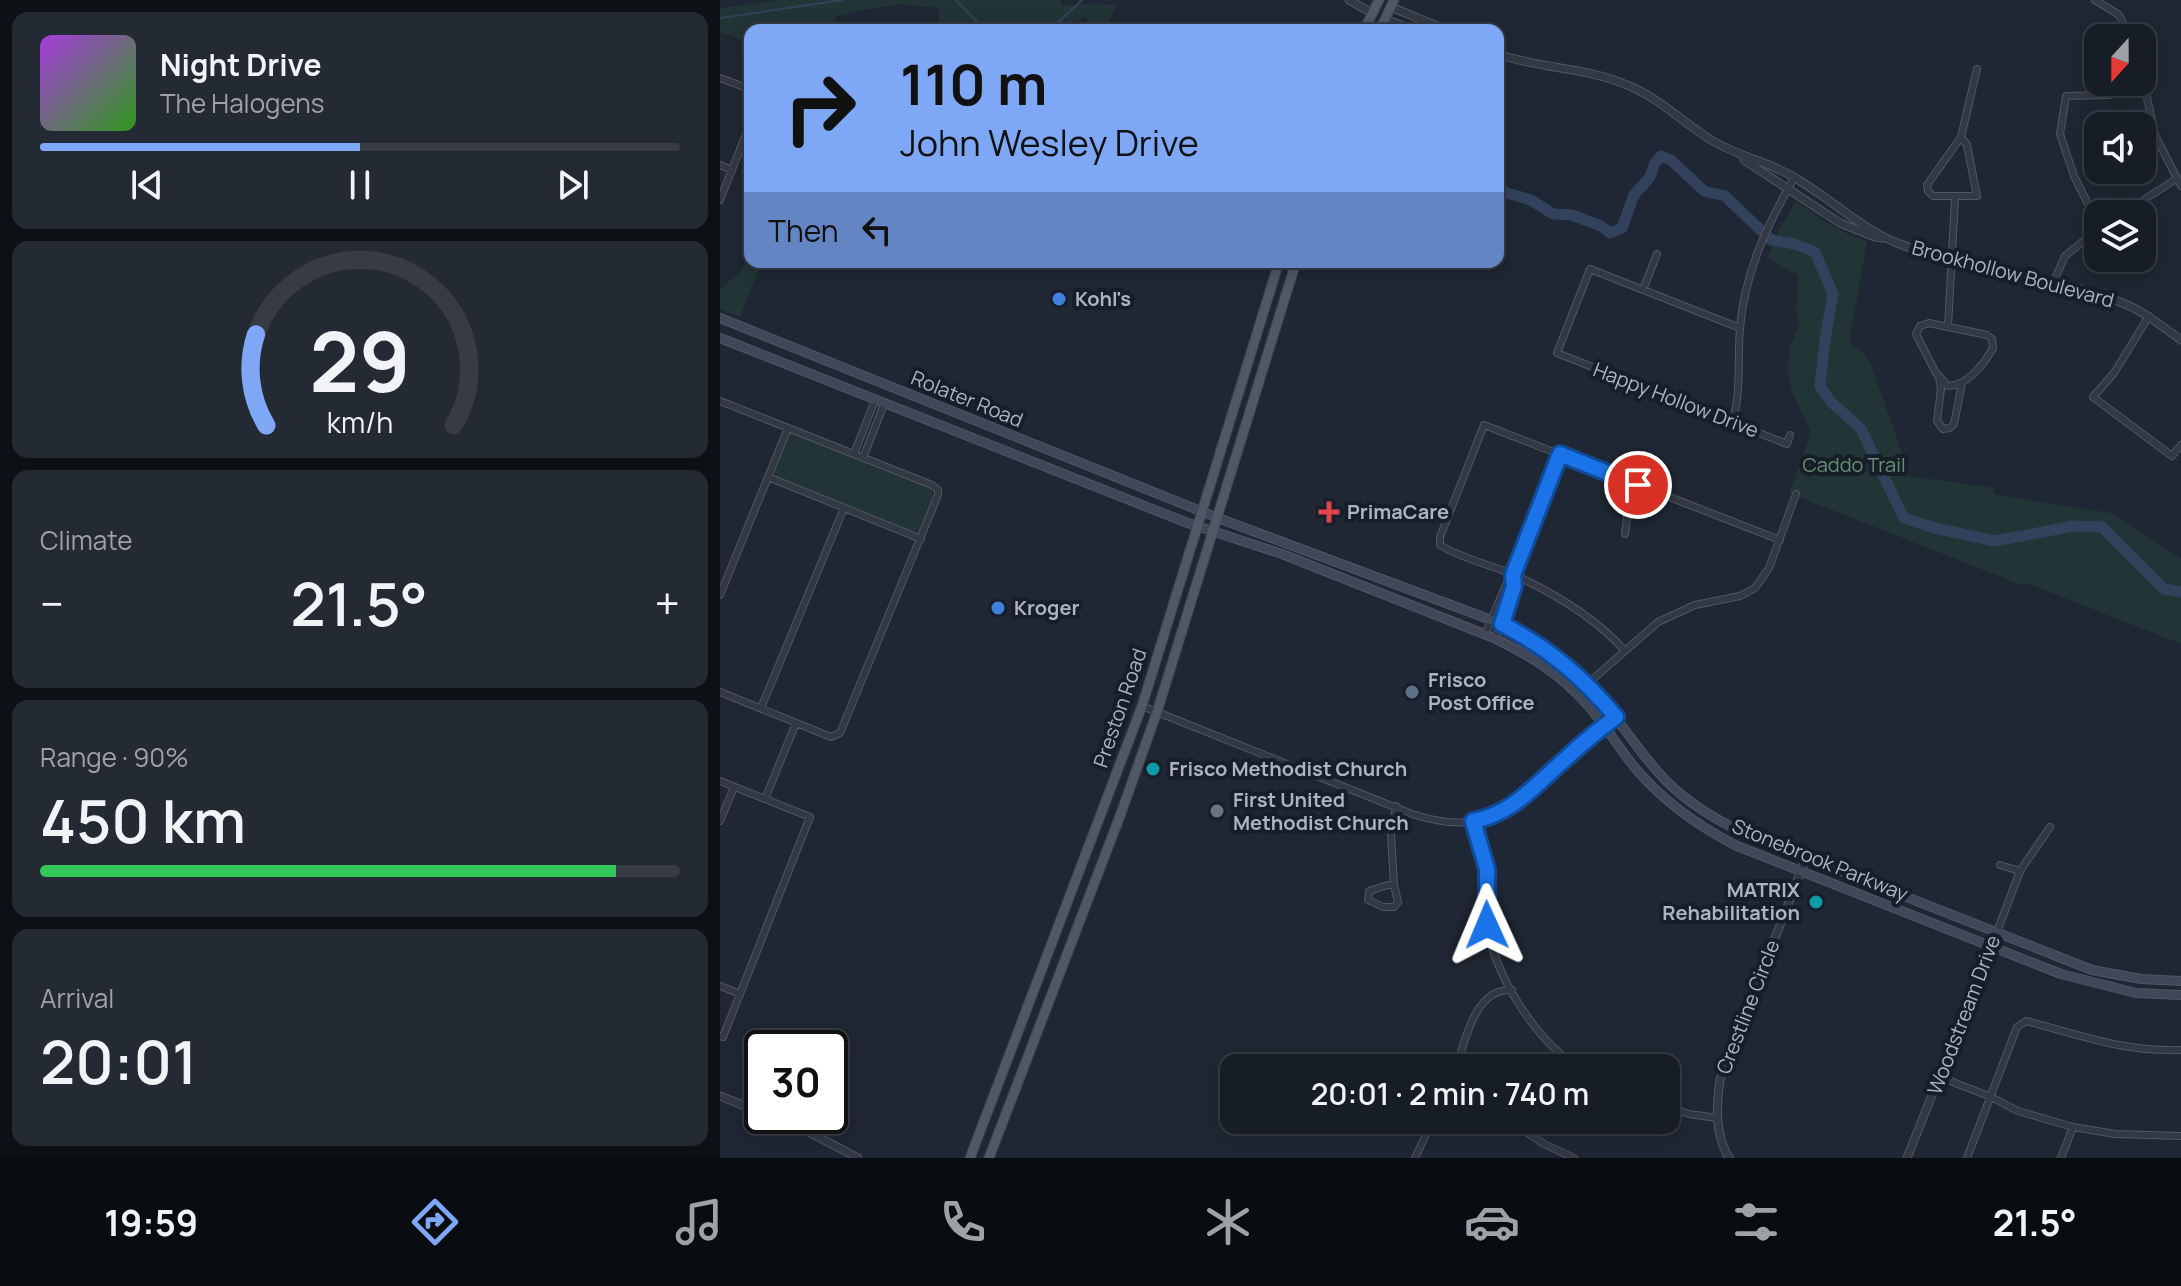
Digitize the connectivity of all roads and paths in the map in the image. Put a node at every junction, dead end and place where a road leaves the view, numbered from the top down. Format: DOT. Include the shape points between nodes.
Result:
graph roads {
  1 [pos="1349,0"];
  2 [pos="1379,0"];
  3 [pos="2095,0"];
  4 [pos="1393,4"];
  5 [pos="1372,13"];
  6 [pos="1385,19"];
  7 [pos="1367,24"];
  8 [pos="1383,24"];
  9 [pos="1398,24"];
  10 [pos="1435,24"];
  11 [pos="2124,24"];
  12 [pos="1504,56"];
  13 [pos="1977,69"];
  14 [pos="720,78"];
  15 [pos="744,87"];
  16 [pos="2084,96"];
  17 [pos="2147,96"];
  18 [pos="1961,137"];
  19 [pos="744,139"];
  20 [pos="1736,154"];
  21 [pos="720,165"];
  22 [pos="732,170"];
  23 [pos="1794,178"];
  24 [pos="2176,179"];
  25 [pos="2181,186"];
  26 [pos="1788,189"];
  27 [pos="1955,198"];
  28 [pos="720,200"];
  29 [pos="2086,200"];
  30 [pos="2144,200"];
  31 [pos="1885,238"];
  32 [pos="2084,239"];
  33 [pos="1657,254"];
  34 [pos="1952,259"];
  35 [pos="1277,268"];
  36 [pos="1294,268"];
  37 [pos="2053,283"];
  38 [pos="1643,290"];
  39 [pos="2149,316"];
  40 [pos="720,318"];
  41 [pos="1948,327"];
  42 [pos="1740,328"];
  43 [pos="720,338"];
  44 [pos="2181,340"];
  45 [pos="1246,368"];
  46 [pos="1262,373"];
  47 [pos="1936,373"];
  48 [pos="1967,378"];
  49 [pos="884,383"];
  50 [pos="720,401"];
  51 [pos="879,402"];
  52 [pos="1732,422"];
  53 [pos="788,428"];
  54 [pos="1790,435"];
  55 [pos="1020,438"];
  56 [pos="2181,445"];
  57 [pos="854,454"];
  58 [pos="1013,454"];
  59 [pos="1560,454"];
  60 [pos="863,458"];
  61 [pos="1098,469"];
  62 [pos="768,477"];
  63 [pos="1638,485"];
  64 [pos="1093,486"];
  65 [pos="1796,494"];
  66 [pos="844,508"];
  67 [pos="1201,511"];
  68 [pos="1218,518"];
  69 [pos="1196,526"];
  70 [pos="1214,533"];
  71 [pos="1625,534"];
  72 [pos="921,539"];
  73 [pos="1780,540"];
  74 [pos="1343,563"];
  75 [pos="1513,575"];
  76 [pos="1337,576"];
  77 [pos="1404,587"];
  78 [pos="720,595"];
  79 [pos="1399,600"];
  80 [pos="1492,619"];
  81 [pos="1502,624"];
  82 [pos="1490,636"];
  83 [pos="1625,651"];
  84 [pos="1587,683"];
  85 [pos="720,692"];
  86 [pos="1577,693"];
  87 [pos="1142,706"];
  88 [pos="761,708"];
  89 [pos="1157,712"];
  90 [pos="1616,717"];
  91 [pos="796,723"];
  92 [pos="1605,725"];
  93 [pos="720,781"];
  94 [pos="734,787"];
  95 [pos="1686,798"];
  96 [pos="765,799"];
  97 [pos="1694,804"];
  98 [pos="1396,806"];
  99 [pos="1678,809"];
  100 [pos="1686,815"];
  101 [pos="720,821"];
  102 [pos="1473,821"];
  103 [pos="2050,827"];
  104 [pos="1806,858"];
  105 [pos="2000,865"];
  106 [pos="1801,871"];
  107 [pos="2020,871"];
  108 [pos="1394,885"];
  109 [pos="1997,932"];
  110 [pos="1991,946"];
  111 [pos="2181,981"];
  112 [pos="720,986"];
  113 [pos="1512,990"];
  114 [pos="740,994"];
  115 [pos="2181,995"];
  116 [pos="721,1036"];
  117 [pos="2181,1050"];
  118 [pos="1460,1054"];
  119 [pos="1563,1054"];
  120 [pos="1940,1077"];
  121 [pos="720,1096"];
  122 [pos="1991,1097"];
  123 [pos="744,1106"];
  124 [pos="1680,1111"];
  125 [pos="1717,1118"];
  126 [pos="2073,1127"];
  127 [pos="812,1134"];
  128 [pos="1426,1134"];
  129 [pos="1528,1134"];
  130 [pos="2181,1136"];
  131 [pos="858,1158"];
  132 [pos="970,1158"];
  133 [pos="989,1158"];
  134 [pos="1415,1158"];
  135 [pos="1574,1158"];
  136 [pos="1729,1158"];
  137 [pos="1907,1158"];
  138 [pos="1967,1158"];
  139 [pos="2061,1158"];
  1 -- 5 [label="street"];
  2 -- 4 [label="main road"];
  2 -- 5 [label="main road"];
  3 -- 11 [label="street"];
  4 -- 6 [label="main road"];
  4 -- 10 [label="street"];
  5 -- 6 [label="main road"];
  5 -- 7 [label="main road"];
  6 -- 8 [label="main road"];
  6 -- 9 [label="street"];
  12 -- 20 [label="street, Brookhollow Boulevard" via="1630,86"];
  13 -- 18 [label="street"];
  14 -- 15 [label="street"];
  16 -- 29 [label="street" via="2066,96 2060,134"];
  17 -- 24 [label="street" via="2155,135"];
  18 -- 27 [label="street" via="1977,196"];
  18 -- 27 [label="street" via="1927,185 1933,196"];
  19 -- 22 [label="street"];
  20 -- 23 [label="street, Brookhollow Boulevard"];
  20 -- 26 [label="street, Brookhollow Boulevard"];
  21 -- 22 [label="street"];
  22 -- 28 [label="street"];
  23 -- 26 [label="street"];
  23 -- 31 [label="street, Brookhollow Boulevard"];
  24 -- 25 [label="street"];
  24 -- 30 [label="street"];
  26 -- 31 [label="street, Brookhollow Boulevard" via="1840,223"];
  26 -- 42 [label="street" via="1758,251"];
  27 -- 34 [label="street"];
  31 -- 34 [label="street, Brookhollow Boulevard"];
  32 -- 37 [label="street" via="2065,256"];
  33 -- 38 [label="street"];
  34 -- 37 [label="street, Brookhollow Boulevard"];
  34 -- 41 [label="street"];
  35 -- 45 [label="main road, Preston Road"];
  36 -- 46 [label="main road, Preston Road"];
  37 -- 39 [label="street, Brookhollow Boulevard"];
  38 -- 42 [label="street"];
  38 -- 52 [label="street, Happy Hollow Drive" via="1590,269 1557,353"];
  39 -- 44 [label="street, Brookhollow Boulevard"];
  39 -- 56 [label="street" via="2093,397 2172,456"];
  40 -- 49 [label="main road, Rolater Road"];
  41 -- 47 [label="street" via="1929,323 1916,334"];
  41 -- 48 [label="street" via="1993,341 1985,361"];
  42 -- 52 [label="street" via="1739,390"];
  43 -- 51 [label="main road, Rolater Road"];
  45 -- 46 [label="main road"];
  45 -- 67 [label="main road, Preston Road"];
  46 -- 68 [label="main road, Preston Road"];
  47 -- 48 [label="street" via="1949,386"];
  47 -- 48 [label="street" via="1941,387 1937,423 1945,429 1954,424 1958,390"];
  49 -- 51 [label="main road"];
  49 -- 55 [label="main road, Rolater Road"];
  50 -- 53 [label="street"];
  51 -- 57 [label="street"];
  51 -- 58 [label="main road, Rolater Road"];
  51 -- 60 [label="street"];
  52 -- 54 [label="street, Happy Hollow Drive" via="1787,444"];
  53 -- 57 [label="street"];
  53 -- 62 [label="street"];
  55 -- 58 [label="main road"];
  55 -- 61 [label="main road, Rolater Road"];
  57 -- 60 [label="street"];
  58 -- 64 [label="main road, Rolater Road"];
  59 -- 63 [label="street"];
  59 -- 75 [label="street"];
  59 -- 75 [label="street" via="1487,424 1482,428 1440,545"];
  60 -- 72 [label="street" via="936,487 937,498"];
  61 -- 64 [label="main road"];
  61 -- 67 [label="main road, Rolater Road"];
  62 -- 66 [label="street"];
  62 -- 78 [label="street"];
  63 -- 71 [label="street"];
  63 -- 73 [label="street"];
  64 -- 69 [label="main road, Rolater Road"];
  65 -- 73 [label="street"];
  66 -- 72 [label="street"];
  66 -- 88 [label="street"];
  67 -- 68 [label="main road, Stonebrook Parkway"];
  67 -- 69 [label="main road, Preston Road"];
  68 -- 70 [label="main road, Preston Road"];
  68 -- 74 [label="main road, Stonebrook Parkway"];
  69 -- 70 [label="main road, Stonebrook Parkway"];
  69 -- 87 [label="main road, Preston Road"];
  70 -- 76 [label="main road, Stonebrook Parkway"];
  70 -- 89 [label="main road, Preston Road"];
  72 -- 91 [label="street" via="840,733 831,737"];
  73 -- 83 [label="street" via="1755,588 1673,614"];
  74 -- 76 [label="main road"];
  74 -- 77 [label="main road, Stonebrook Parkway"];
  75 -- 80 [label="street"];
  75 -- 81 [label="street"];
  75 -- 83 [label="street" via="1590,620"];
  76 -- 79 [label="main road, Stonebrook Parkway"];
  77 -- 79 [label="main road"];
  77 -- 80 [label="main road, Stonebrook Parkway"];
  79 -- 82 [label="main road, Stonebrook Parkway"];
  80 -- 81 [label="main road, Stonebrook Parkway"];
  80 -- 82 [label="street"];
  81 -- 82 [label="street"];
  81 -- 84 [label="main road, Stonebrook Parkway" via="1533,640"];
  82 -- 86 [label="main road, Stonebrook Parkway" via="1540,663"];
  83 -- 84 [label="street"];
  84 -- 86 [label="street"];
  84 -- 90 [label="main road, Stonebrook Parkway"];
  85 -- 88 [label="street"];
  86 -- 92 [label="main road, Stonebrook Parkway"];
  87 -- 89 [label="street"];
  87 -- 132 [label="main road, Preston Road"];
  88 -- 91 [label="street"];
  89 -- 98 [label="street"];
  89 -- 133 [label="main road, Preston Road"];
  90 -- 92 [label="street"];
  90 -- 95 [label="main road, Stonebrook Parkway" via="1659,774"];
  91 -- 96 [label="street"];
  92 -- 99 [label="main road, Stonebrook Parkway" via="1629,761"];
  92 -- 102 [label="street" via="1518,803"];
  93 -- 94 [label="street"];
  94 -- 96 [label="street"];
  94 -- 101 [label="street"];
  95 -- 97 [label="main road, Stonebrook Parkway"];
  95 -- 99 [label="main road"];
  96 -- 114 [label="street" via="810,817"];
  97 -- 100 [label="main road"];
  97 -- 104 [label="main road, Stonebrook Parkway" via="1744,833"];
  98 -- 102 [label="street" via="1444,823"];
  98 -- 108 [label="street" via="1391,835"];
  99 -- 100 [label="main road, Stonebrook Parkway"];
  100 -- 106 [label="main road, Stonebrook Parkway" via="1726,840"];
  102 -- 113 [label="street" via="1487,869 1490,937"];
  103 -- 107 [label="street, Woodstream Drive"];
  104 -- 106 [label="street, Crestline Circle"];
  104 -- 109 [label="main road, Stonebrook Parkway"];
  105 -- 107 [label="street"];
  106 -- 110 [label="main road, Stonebrook Parkway"];
  106 -- 125 [label="street, Crestline Circle" via="1720,1080"];
  107 -- 109 [label="street, Woodstream Drive"];
  108 -- 108 [label="street" via="1369,891 1368,900 1394,907"];
  109 -- 110 [label="street, Woodstream Drive"];
  109 -- 111 [label="main road, Stonebrook Parkway" via="2092,970"];
  110 -- 115 [label="main road, Stonebrook Parkway" via="2103,987"];
  110 -- 120 [label="street, Woodstream Drive"];
  112 -- 114 [label="street"];
  113 -- 118 [label="street" via="1493,996 1472,1019"];
  113 -- 119 [label="street" via="1545,1040"];
  114 -- 116 [label="street"];
  117 -- 122 [label="street" via="2100,1043 2026,1021 2017,1027"];
  120 -- 122 [label="street"];
  120 -- 137 [label="street, Woodstream Drive"];
  121 -- 123 [label="street"];
  122 -- 126 [label="street"];
  122 -- 138 [label="street"];
  124 -- 125 [label="street"];
  125 -- 136 [label="street, Crestline Circle"];
  126 -- 130 [label="street"];
  126 -- 139 [label="street"];
  127 -- 131 [label="street"];
  128 -- 134 [label="street"];
  129 -- 135 [label="street"];
}
